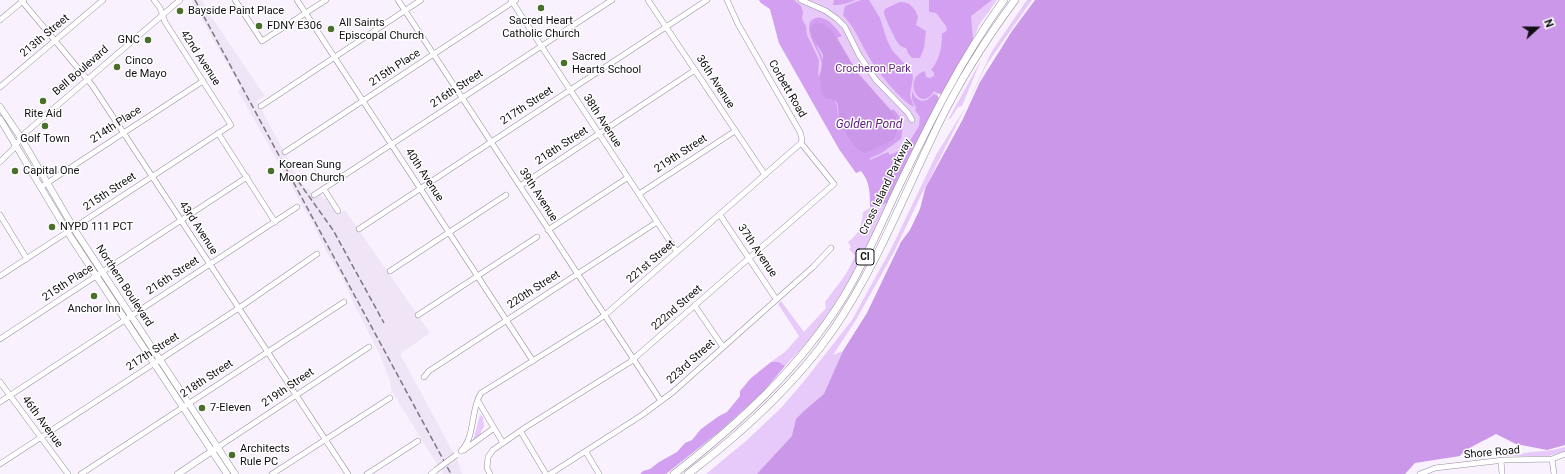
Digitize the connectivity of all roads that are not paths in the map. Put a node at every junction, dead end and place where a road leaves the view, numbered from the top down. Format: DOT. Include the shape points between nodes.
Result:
graph roads {
  1 [pos="22,0"];
  2 [pos="103,0"];
  3 [pos="154,0"];
  4 [pos="180,0"];
  5 [pos="235,0"];
  6 [pos="297,0"];
  7 [pos="326,0"];
  8 [pos="398,0"];
  9 [pos="421,0"];
  10 [pos="612,0"];
  11 [pos="648,0"];
  12 [pos="707,0"];
  13 [pos="726,0"];
  14 [pos="801,0"];
  15 [pos="1004,0"];
  16 [pos="1014,0"];
  17 [pos="513,1"];
  18 [pos="405,11"];
  19 [pos="306,13"];
  20 [pos="163,15"];
  21 [pos="0,20"];
  22 [pos="666,27"];
  23 [pos="55,41"];
  24 [pos="541,46"];
  25 [pos="433,54"];
  26 [pos="334,57"];
  27 [pos="695,70"];
  28 [pos="87,79"];
  29 [pos="202,81"];
  30 [pos="0,87"];
  31 [pos="570,90"];
  32 [pos="462,98"];
  33 [pos="363,101"];
  34 [pos="261,106"];
  35 [pos="0,107"];
  36 [pos="0,119"];
  37 [pos="912,120"];
  38 [pos="231,124"];
  39 [pos="735,131"];
  40 [pos="124,132"];
  41 [pos="218,133"];
  42 [pos="599,134"];
  43 [pos="21,138"];
  44 [pos="491,142"];
  45 [pos="801,143"];
  46 [pos="392,144"];
  47 [pos="16,145"];
  48 [pos="285,152"];
  49 [pos="0,162"];
  50 [pos="765,175"];
  51 [pos="152,176"];
  52 [pos="247,177"];
  53 [pos="627,178"];
  54 [pos="47,183"];
  55 [pos="834,184"];
  56 [pos="520,186"];
  57 [pos="41,187"];
  58 [pos="421,188"];
  59 [pos="324,189"];
  60 [pos="638,194"];
  61 [pos="314,195"];
  62 [pos="506,195"];
  63 [pos="297,207"];
  64 [pos="338,210"];
  65 [pos="720,215"];
  66 [pos="0,216"];
  67 [pos="181,220"];
  68 [pos="275,222"];
  69 [pos="657,222"];
  70 [pos="74,228"];
  71 [pos="359,229"];
  72 [pos="548,230"];
  73 [pos="68,232"];
  74 [pos="449,232"];
  75 [pos="537,237"];
  76 [pos="831,248"];
  77 [pos="677,252"];
  78 [pos="317,254"];
  79 [pos="749,257"];
  80 [pos="27,259"];
  81 [pos="210,264"];
  82 [pos="390,271"];
  83 [pos="102,272"];
  84 [pos="577,273"];
  85 [pos="0,276"];
  86 [pos="96,276"];
  87 [pos="478,276"];
  88 [pos="776,299"];
  89 [pos="344,302"];
  90 [pos="695,306"];
  91 [pos="238,308"];
  92 [pos="418,315"];
  93 [pos="605,315"];
  94 [pos="131,316"];
  95 [pos="125,320"];
  96 [pos="507,320"];
  97 [pos="0,339"];
  98 [pos="370,346"];
  99 [pos="723,347"];
  100 [pos="267,352"];
  101 [pos="160,360"];
  102 [pos="533,360"];
  103 [pos="633,360"];
  104 [pos="154,363"];
  105 [pos="424,377"];
  106 [pos="0,382"];
  107 [pos="10,395"];
  108 [pos="296,395"];
  109 [pos="390,398"];
  110 [pos="478,401"];
  111 [pos="661,401"];
  112 [pos="0,402"];
  113 [pos="189,403"];
  114 [pos="183,407"];
  115 [pos="494,428"];
  116 [pos="521,432"];
  117 [pos="41,438"];
  118 [pos="325,439"];
  119 [pos="418,441"];
  120 [pos="502,443"];
  121 [pos="218,447"];
  122 [pos="212,451"];
  123 [pos="461,451"];
  124 [pos="586,452"];
  125 [pos="1565,454"];
  126 [pos="1552,459"];
  127 [pos="1501,460"];
  128 [pos="0,464"];
  129 [pos="1431,472"];
  130 [pos="68,474"];
  131 [pos="81,474"];
  132 [pos="178,474"];
  133 [pos="227,474"];
  134 [pos="236,474"];
  135 [pos="272,474"];
  136 [pos="348,474"];
  137 [pos="367,474"];
  138 [pos="431,474"];
  139 [pos="490,474"];
  140 [pos="546,474"];
  141 [pos="550,474"];
  142 [pos="599,474"];
  143 [pos="674,474"];
  144 [pos="688,474"];
  145 [pos="1420,474"];
  146 [pos="1502,474"];
  147 [pos="1554,474"];
  1 -- 21 [label="street"];
  1 -- 23 [label="street, 43rd Avenue"];
  2 -- 23 [label="street, 213th Street"];
  3 -- 20 [label="street, 42nd Avenue"];
  4 -- 20 [label="street, Bell Boulevard"];
  5 -- 19 [label="street" via="262,41"];
  6 -- 19 [label="street, 40th Avenue"];
  7 -- 19 [label="street"];
  8 -- 18 [label="street, 39th Avenue"];
  9 -- 18 [label="street"];
  10 -- 24 [label="street, 216th Street"];
  11 -- 22 [label="street, 36th Avenue"];
  12 -- 22 [label="street, 217th Street"];
  13 -- 45 [label="street, Corbett Road" via="800,132"];
  14 -- 37 [label="street" via="826,11 845,27 859,55 876,80"];
  15 -- 143 [label="highway, Cross Island Parkway / CI" via="979,36 945,95 859,269 825,324 806,350 763,398"];
  16 -- 144 [label="highway, Cross Island Parkway / CI" via="955,92 867,273 832,330 770,403"];
  17 -- 24 [label="street, 38th Avenue"];
  17 -- 25 [label="street, 215th Place"];
  18 -- 25 [label="street, 39th Avenue"];
  18 -- 26 [label="street"];
  19 -- 26 [label="street, 40th Avenue"];
  20 -- 28 [label="street, Bell Boulevard"];
  20 -- 29 [label="street, 42nd Avenue"];
  22 -- 27 [label="street, 36th Avenue"];
  22 -- 31 [label="street, 217th Street"];
  23 -- 28 [label="street, 43rd Avenue"];
  23 -- 30 [label="street, 213th Street"];
  24 -- 31 [label="street, 38th Avenue"];
  24 -- 32 [label="street, 216th Street"];
  25 -- 32 [label="street, 39th Avenue"];
  25 -- 33 [label="street, 215th Place"];
  26 -- 33 [label="street, 40th Avenue"];
  26 -- 34 [label="street"];
  27 -- 39 [label="street, 36th Avenue"];
  27 -- 42 [label="street, 218th Street"];
  28 -- 40 [label="street, 43rd Avenue"];
  28 -- 43 [label="street, Bell Boulevard"];
  29 -- 38 [label="street, 42nd Avenue"];
  29 -- 40 [label="street, 214th Place"];
  31 -- 42 [label="street, 38th Avenue"];
  31 -- 44 [label="street, 217th Street"];
  32 -- 44 [label="street, 39th Avenue"];
  32 -- 46 [label="street, 216th Street"];
  33 -- 46 [label="street, 40th Avenue"];
  33 -- 48 [label="street, 215th Place"];
  35 -- 43 [label="main road, Northern Boulevard"];
  36 -- 47 [label="main road, Northern Boulevard"];
  38 -- 41 [label="street, 215th Street"];
  39 -- 50 [label="street, 36th Avenue"];
  39 -- 60 [label="street, 219th Street"];
  40 -- 51 [label="street, 43rd Avenue"];
  40 -- 54 [label="street, 214th Place"];
  41 -- 51 [label="street, 215th Street"];
  41 -- 52 [label="street"];
  42 -- 53 [label="street, 38th Avenue"];
  42 -- 56 [label="street, 218th Street"];
  43 -- 47 [label="street, Bell Boulevard"];
  43 -- 54 [label="main road, Northern Boulevard"];
  44 -- 56 [label="street, 39th Avenue"];
  44 -- 58 [label="street, 217th Street"];
  45 -- 50 [label="street, 221st Street"];
  45 -- 55 [label="street, Corbett Road"];
  46 -- 58 [label="street, 40th Avenue"];
  46 -- 59 [label="street, 216th Street"];
  47 -- 49 [label="street, Bell Boulevard"];
  47 -- 57 [label="main road, Northern Boulevard"];
  50 -- 65 [label="street, 221st Street"];
  51 -- 67 [label="street, 43rd Avenue"];
  51 -- 70 [label="street, 215th Street"];
  52 -- 67 [label="street, 215th Place"];
  52 -- 68 [label="street"];
  53 -- 60 [label="street, 38th Avenue"];
  53 -- 72 [label="street"];
  54 -- 57 [label="street, 214th Place"];
  54 -- 70 [label="main road, Northern Boulevard"];
  55 -- 79 [label="street, 222nd Street"];
  56 -- 72 [label="street, 39th Avenue"];
  57 -- 73 [label="main road, Northern Boulevard"];
  58 -- 71 [label="street, 217th Street"];
  58 -- 74 [label="street, 40th Avenue"];
  59 -- 61 [label="street, 216th Street"];
  59 -- 64 [label="street"];
  60 -- 69 [label="street, 38th Avenue"];
  62 -- 74 [label="street"];
  63 -- 68 [label="street, 216th Street"];
  65 -- 77 [label="street, 221st Street"];
  65 -- 79 [label="street, 37th Avenue"];
  66 -- 80 [label="street"];
  67 -- 81 [label="street, 43rd Avenue"];
  67 -- 83 [label="street, 215th Place"];
  68 -- 81 [label="street, 216th Street"];
  69 -- 77 [label="street, 38th Avenue"];
  69 -- 84 [label="street, 220th Street"];
  70 -- 73 [label="street, 215th Street"];
  70 -- 83 [label="main road, Northern Boulevard"];
  72 -- 84 [label="street, 39th Avenue"];
  73 -- 80 [label="street, 215th Street"];
  73 -- 86 [label="main road, Northern Boulevard"];
  74 -- 82 [label="street"];
  74 -- 87 [label="street, 40th Avenue"];
  75 -- 87 [label="street"];
  76 -- 88 [label="street, 223rd Street"];
  77 -- 93 [label="street, 221st Street"];
  78 -- 91 [label="street, 217th Street"];
  79 -- 88 [label="street, 37th Avenue"];
  79 -- 90 [label="street, 222nd Street"];
  80 -- 85 [label="street, 215th Street"];
  81 -- 91 [label="street, 43rd Avenue"];
  81 -- 94 [label="street, 216th Street"];
  83 -- 86 [label="street, 215th Place"];
  83 -- 94 [label="main road, Northern Boulevard"];
  84 -- 93 [label="street, 39th Avenue"];
  84 -- 96 [label="street, 220th Street"];
  86 -- 95 [label="main road, Northern Boulevard"];
  86 -- 97 [label="street, 215th Place"];
  87 -- 92 [label="street"];
  87 -- 96 [label="street, 40th Avenue"];
  88 -- 99 [label="street, 223rd Street"];
  89 -- 100 [label="street, 218th Street"];
  90 -- 99 [label="street"];
  90 -- 103 [label="street, 222nd Street"];
  91 -- 100 [label="street, 43rd Avenue"];
  91 -- 101 [label="street, 217th Street"];
  93 -- 102 [label="street, 221st Street"];
  93 -- 103 [label="street, 39th Avenue"];
  94 -- 95 [label="street, 216th Street"];
  94 -- 101 [label="main road, Northern Boulevard"];
  95 -- 104 [label="main road, Northern Boulevard"];
  95 -- 107 [label="street, 216th Street"];
  96 -- 102 [label="street, 40th Avenue"];
  96 -- 105 [label="street, 220th Street" via="429,371"];
  98 -- 108 [label="street, 219th Street"];
  99 -- 111 [label="street, 223rd Street"];
  100 -- 108 [label="street, 43rd Avenue"];
  100 -- 113 [label="street, 218th Street"];
  101 -- 104 [label="street, 217th Street"];
  101 -- 113 [label="main road, Northern Boulevard"];
  102 -- 110 [label="street, 221st Street" via="481,393"];
  103 -- 111 [label="street, 39th Avenue"];
  103 -- 116 [label="street, 222nd Street"];
  104 -- 114 [label="main road, Northern Boulevard"];
  104 -- 117 [label="street, 217th Street"];
  106 -- 107 [label="street, 46th Avenue"];
  107 -- 112 [label="street, 216th Street"];
  107 -- 117 [label="street, 46th Avenue"];
  108 -- 118 [label="street, 43rd Avenue"];
  108 -- 121 [label="street, 219th Street"];
  109 -- 118 [label="street"];
  110 -- 115 [label="street"];
  110 -- 123 [label="street" via="468,440"];
  111 -- 124 [label="street, 223rd Street"];
  113 -- 114 [label="street, 218th Street"];
  113 -- 121 [label="main road, Northern Boulevard"];
  114 -- 122 [label="main road, Northern Boulevard"];
  114 -- 131 [label="street, 218th Street"];
  115 -- 120 [label="street"];
  115 -- 123 [label="street"];
  116 -- 120 [label="street, 222nd Street"];
  116 -- 140 [label="street"];
  117 -- 128 [label="street, 217th Street"];
  117 -- 130 [label="street, 46th Avenue"];
  118 -- 135 [label="street"];
  118 -- 136 [label="street, 43rd Avenue"];
  119 -- 137 [label="street"];
  120 -- 139 [label="street, 222nd Street" via="488,457 487,468"];
  121 -- 122 [label="main road"];
  121 -- 134 [label="main road, Northern Boulevard"];
  122 -- 132 [label="main road"];
  122 -- 133 [label="main road, Northern Boulevard"];
  123 -- 138 [label="street, bridge"];
  124 -- 141 [label="street, 223rd Street"];
  124 -- 142 [label="street"];
  125 -- 126 [label="street, Shore Road"];
  126 -- 127 [label="street, Shore Road"];
  126 -- 147 [label="street"];
  127 -- 129 [label="street, Shore Road"];
  127 -- 146 [label="street"];
  129 -- 145 [label="street, Shore Road"];
}
